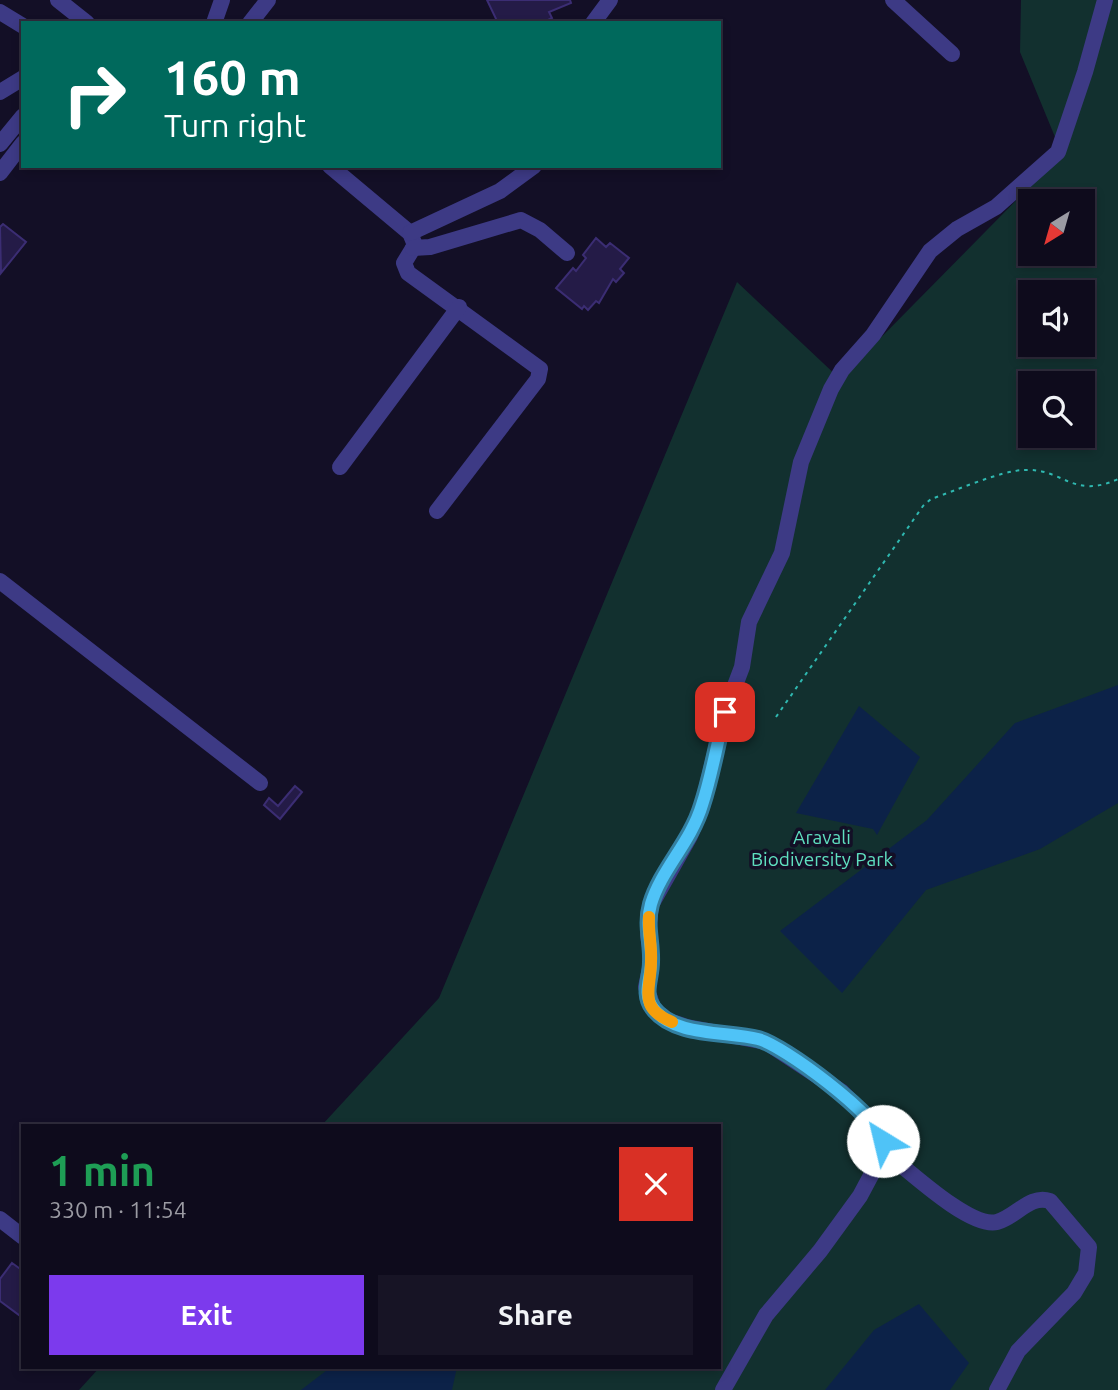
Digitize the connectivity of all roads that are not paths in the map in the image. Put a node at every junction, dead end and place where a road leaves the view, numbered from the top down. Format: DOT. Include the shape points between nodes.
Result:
graph roads {
  1 [pos="222,0"];
  2 [pos="268,0"];
  3 [pos="610,0"];
  4 [pos="893,0"];
  5 [pos="1105,0"];
  6 [pos="68,3"];
  7 [pos="0,12"];
  8 [pos="85,21"];
  9 [pos="215,21"];
  10 [pos="252,21"];
  11 [pos="594,21"];
  12 [pos="21,25"];
  13 [pos="952,54"];
  14 [pos="21,79"];
  15 [pos="0,92"];
  16 [pos="21,118"];
  17 [pos="0,144"];
  18 [pos="21,146"];
  19 [pos="332,168"];
  20 [pos="531,168"];
  21 [pos="0,173"];
  22 [pos="412,241"];
  23 [pos="567,253"];
  24 [pos="459,307"];
  25 [pos="340,467"];
  26 [pos="437,511"];
  27 [pos="0,581"];
  28 [pos="260,783"];
  29 [pos="884,1151"];
  30 [pos="0,1219"];
  31 [pos="21,1235"];
  32 [pos="723,1390"];
  33 [pos="997,1390"];
  1 -- 9 [label="street"];
  2 -- 10 [label="street"];
  3 -- 11 [label="street"];
  4 -- 13 [label="street"];
  5 -- 29 [label="street" via="1058,152 996,207 930,251 831,389 802,462 782,553 749,622 742,667 725,712 702,807 651,905 648,934 652,959 646,987 654,1010 687,1027 766,1042 842,1092 880,1130"];
  6 -- 8 [label="street"];
  7 -- 12 [label="street"];
  14 -- 15 [label="street"];
  16 -- 17 [label="street"];
  18 -- 21 [label="street"];
  19 -- 22 [label="street"];
  20 -- 22 [label="street"];
  22 -- 23 [label="street" via="430,247 522,220"];
  22 -- 24 [label="street" via="405,269"];
  24 -- 25 [label="street"];
  24 -- 26 [label="street" via="540,372"];
  27 -- 28 [label="street"];
  29 -- 32 [label="street" via="860,1196 766,1315"];
  29 -- 33 [label="street" via="964,1213 983,1222 997,1222 1035,1200 1050,1201 1089,1247 1081,1284 1018,1351"];
  30 -- 31 [label="street"];
}
